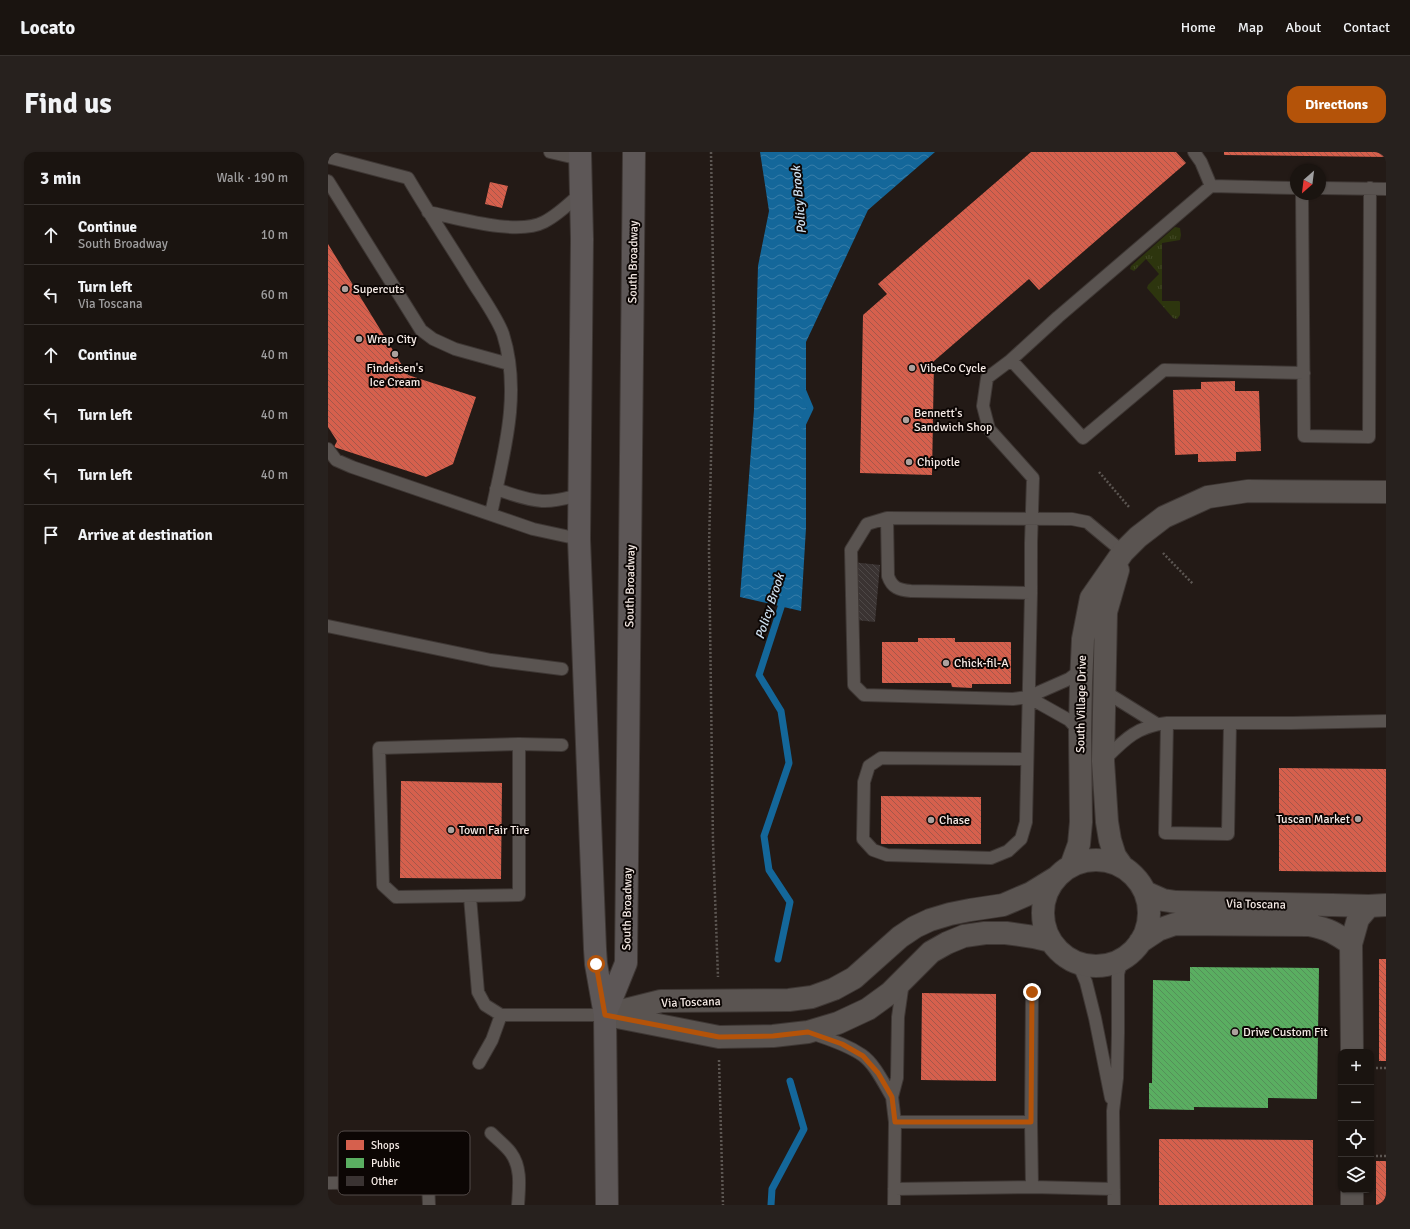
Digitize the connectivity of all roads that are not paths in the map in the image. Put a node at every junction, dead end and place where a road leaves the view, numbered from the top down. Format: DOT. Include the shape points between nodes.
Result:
graph roads {
  1 [pos="550,152"];
  2 [pos="634,152"];
  3 [pos="1194,152"];
  4 [pos="580,155"];
  5 [pos="328,157"];
  6 [pos="328,181"];
  7 [pos="1211,186"];
  8 [pos="1290,188"];
  9 [pos="1326,188"];
  10 [pos="1370,188"];
  11 [pos="1386,189"];
  12 [pos="581,194"];
  13 [pos="1302,200"];
  14 [pos="428,212"];
  15 [pos="1010,360"];
  16 [pos="509,364"];
  17 [pos="1304,373"];
  18 [pos="328,449"];
  19 [pos="496,489"];
  20 [pos="1386,492"];
  21 [pos="579,495"];
  22 [pos="491,514"];
  23 [pos="887,518"];
  24 [pos="1032,519"];
  25 [pos="579,539"];
  26 [pos="1123,552"];
  27 [pos="1031,593"];
  28 [pos="328,626"];
  29 [pos="562,669"];
  30 [pos="1082,669"];
  31 [pos="1104,691"];
  32 [pos="1028,697"];
  33 [pos="1386,721"];
  34 [pos="1162,723"];
  35 [pos="1230,723"];
  36 [pos="1080,732"];
  37 [pos="519,744"];
  38 [pos="562,745"];
  39 [pos="1027,759"];
  40 [pos="1103,761"];
  41 [pos="1122,866"];
  42 [pos="1064,871"];
  43 [pos="1145,892"];
  44 [pos="470,896"];
  45 [pos="1377,906"];
  46 [pos="1051,941"];
  47 [pos="1140,942"];
  48 [pos="1351,944"];
  49 [pos="1122,959"];
  50 [pos="1078,963"];
  51 [pos="903,981"];
  52 [pos="1032,992"];
  53 [pos="501,1015"];
  54 [pos="605,1015"];
  55 [pos="808,1032"];
  56 [pos="1352,1049"];
  57 [pos="479,1063"];
  58 [pos="892,1097"];
  59 [pos="1113,1111"];
  60 [pos="895,1122"];
  61 [pos="1031,1122"];
  62 [pos="491,1134"];
  63 [pos="328,1183"];
  64 [pos="338,1183"];
  65 [pos="1032,1187"];
  66 [pos="894,1189"];
  67 [pos="1114,1189"];
  68 [pos="1352,1193"];
  69 [pos="429,1195"];
  70 [pos="429,1205"];
  71 [pos="518,1205"];
  72 [pos="607,1205"];
  73 [pos="894,1205"];
  74 [pos="1114,1205"];
  75 [pos="1352,1205"];
  1 -- 4 [label="lane"];
  2 -- 54 [label="main road, South Broadway" via="626,963"];
  3 -- 7 [label="lane"];
  4 -- 12 [label="main road, South Broadway"];
  5 -- 14 [label="lane" via="408,178"];
  6 -- 16 [label="lane" via="421,330 455,349"];
  7 -- 8 [label="lane"];
  7 -- 15 [label="lane"];
  9 -- 10 [label="lane"];
  10 -- 11 [label="lane"];
  10 -- 17 [label="lane" via="1369,437 1304,436"];
  12 -- 14 [label="lane" via="545,222 534,226 500,226"];
  12 -- 21 [label="main road, South Broadway"];
  13 -- 17 [label="lane"];
  14 -- 16 [label="lane" via="502,333"];
  15 -- 17 [label="lane" via="1083,438 1164,370"];
  15 -- 24 [label="lane" via="987,378 983,406 989,429 1033,478"];
  16 -- 19 [label="lane" via="511,391 508,432"];
  18 -- 22 [label="lane" via="336,460 352,467"];
  19 -- 21 [label="lane" via="543,502"];
  19 -- 22 [label="lane"];
  20 -- 26 [label="main road, South Village Drive" via="1248,491 1208,497 1164,517 1138,536"];
  21 -- 25 [label="main road, South Broadway"];
  22 -- 25 [label="lane" via="533,529"];
  23 -- 24 [label="lane"];
  23 -- 27 [label="lane" via="888,576 890,583 896,588"];
  23 -- 32 [label="lane" via="867,524 851,550 854,685 864,695 1013,699"];
  24 -- 26 [label="lane" via="1072,519 1087,522"];
  24 -- 27 [label="lane"];
  25 -- 54 [label="main road, South Broadway" via="596,964"];
  26 -- 30 [label="main road, South Village Drive" via="1091,598 1083,639"];
  26 -- 31 [label="main road, South Village Drive" via="1106,612"];
  27 -- 32 [label="lane"];
  28 -- 29 [label="lane" via="491,660"];
  30 -- 32 [label="lane" via="1069,679"];
  30 -- 36 [label="main road, South Village Drive"];
  31 -- 34 [label="lane"];
  31 -- 40 [label="main road, South Village Drive"];
  32 -- 36 [label="lane" via="1069,720"];
  32 -- 39 [label="lane"];
  33 -- 35 [label="lane"];
  34 -- 35 [label="lane"];
  34 -- 35 [label="lane" via="1165,833 1228,834"];
  34 -- 40 [label="lane" via="1127,737"];
  36 -- 42 [label="main road, South Village Drive" via="1082,822 1079,844"];
  37 -- 38 [label="lane"];
  37 -- 44 [label="lane" via="519,895"];
  37 -- 44 [label="lane" via="379,748 383,885 396,897"];
  39 -- 39 [label="lane" via="881,758 869,766 864,782 863,839 873,850 887,855 991,858 1008,851 1021,839 1026,822"];
  40 -- 41 [label="main road, South Village Drive" via="1109,834 1115,856"];
  41 -- 42 [label="main road" via="1088,860"];
  41 -- 43 [label="main road" via="1136,877"];
  42 -- 46 [label="main road" via="1048,891 1043,908 1045,925"];
  42 -- 54 [label="main road, Via Toscana" via="1031,893 1003,905 950,914 915,927 854,978 812,997 775,1001 661,1001"];
  43 -- 45 [label="main road, Via Toscana" via="1163,900 1176,902"];
  43 -- 47 [label="main road" via="1149,909 1148,926"];
  44 -- 53 [label="lane" via="478,992 486,1005"];
  45 -- 48 [label="main road, Via Toscana" via="1358,919"];
  46 -- 50 [label="main road" via="1063,954"];
  46 -- 51 [label="main road, Via Toscana" via="1006,933 964,936 931,952"];
  47 -- 48 [label="main road, Via Toscana" via="1158,930 1175,924 1301,925 1333,931"];
  47 -- 49 [label="main road"];
  48 -- 56 [label="main road, Via Toscana"];
  49 -- 50 [label="main road" via="1096,966"];
  49 -- 59 [label="lane" via="1118,974 1117,1078"];
  50 -- 59 [label="lane" via="1086,982 1095,1018"];
  51 -- 55 [label="main road, Via Toscana" via="868,1009 838,1023"];
  51 -- 58 [label="lane" via="898,1017 897,1078"];
  52 -- 61 [label="lane"];
  53 -- 54 [label="lane"];
  53 -- 57 [label="lane" via="492,1040"];
  54 -- 55 [label="main road, Via Toscana" via="719,1037 773,1036"];
  54 -- 72 [label="main road, South Broadway"];
  55 -- 58 [label="lane" via="842,1044 863,1056 878,1073"];
  58 -- 60 [label="lane"];
  59 -- 67 [label="lane"];
  60 -- 61 [label="lane"];
  60 -- 66 [label="lane"];
  61 -- 65 [label="lane"];
  62 -- 71 [label="lane" via="511,1153 517,1163"];
  63 -- 64 [label="lane"];
  65 -- 66 [label="lane"];
  65 -- 67 [label="lane"];
  66 -- 73 [label="lane"];
  67 -- 74 [label="lane"];
  68 -- 75 [label="main road"];
  69 -- 70 [label="lane"];
}
